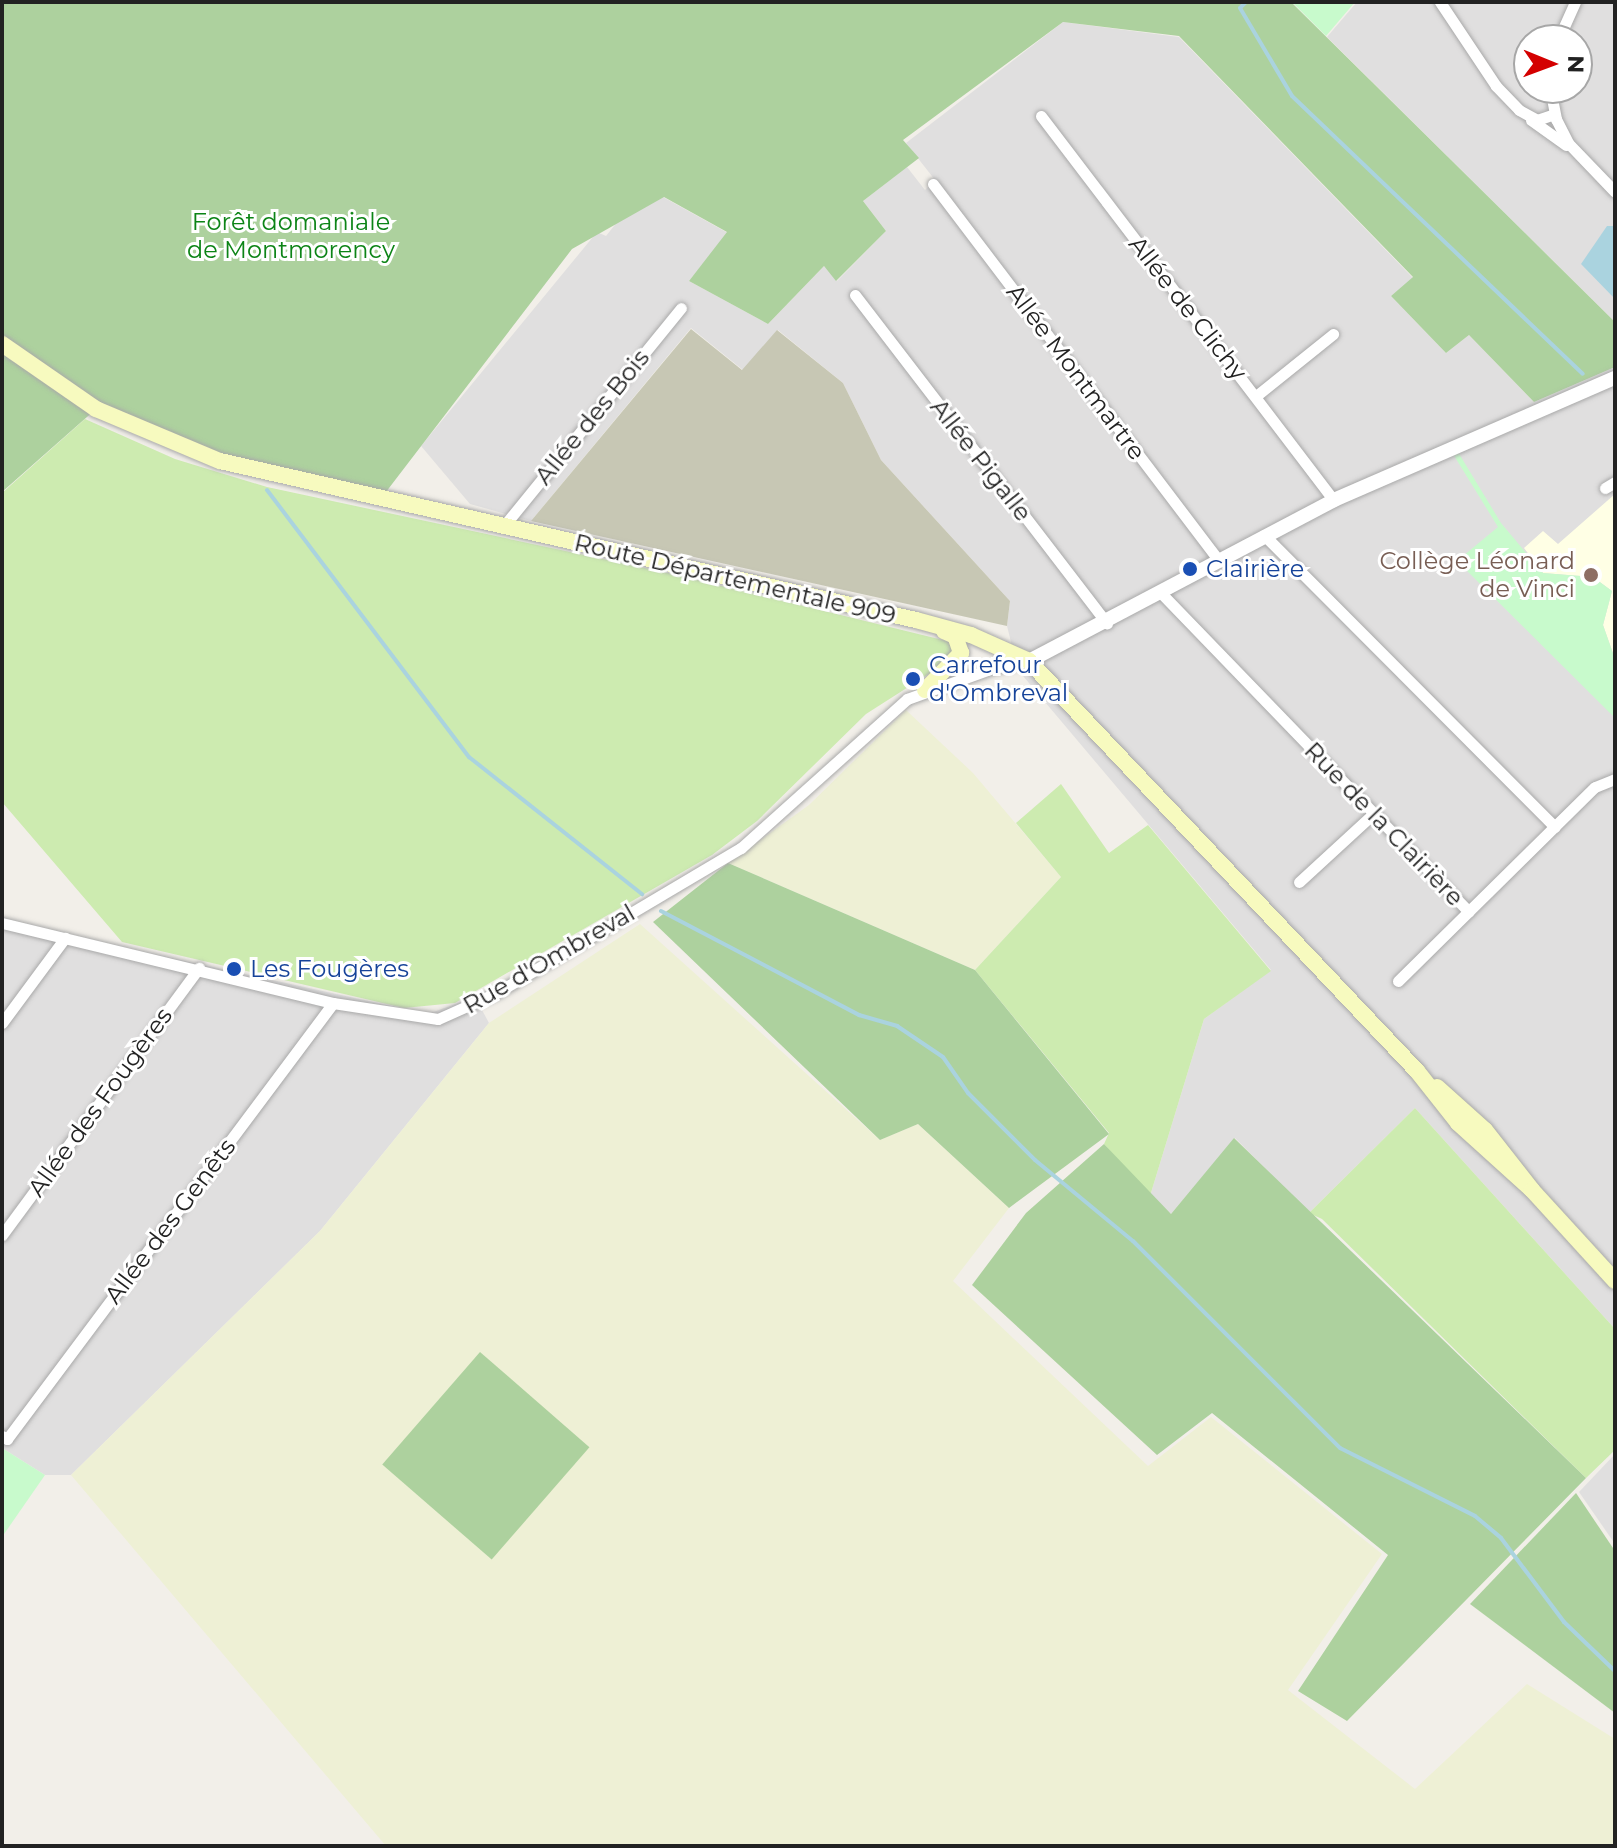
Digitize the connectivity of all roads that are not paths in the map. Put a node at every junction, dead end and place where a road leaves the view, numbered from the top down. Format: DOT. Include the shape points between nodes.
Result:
graph roads {
  1 [pos="1440,2"];
  2 [pos="1575,2"];
  3 [pos="1565,24"];
  4 [pos="1552,104"];
  5 [pos="1554,114"];
  6 [pos="1041,116"];
  7 [pos="1527,117"];
  8 [pos="1574,151"];
  9 [pos="933,184"];
  10 [pos="1615,192"];
  11 [pos="855,295"];
  12 [pos="681,308"];
  13 [pos="1333,334"];
  14 [pos="2,344"];
  15 [pos="1615,378"];
  16 [pos="1256,396"];
  17 [pos="1334,500"];
  18 [pos="503,527"];
  19 [pos="1264,535"];
  20 [pos="1219,561"];
  21 [pos="1161,593"];
  22 [pos="916,620"];
  23 [pos="1107,624"];
  24 [pos="1029,661"];
  25 [pos="925,690"];
  26 [pos="1615,779"];
  27 [pos="1374,813"];
  28 [pos="1555,827"];
  29 [pos="1299,882"];
  30 [pos="1469,912"];
  31 [pos="2,923"];
  32 [pos="65,938"];
  33 [pos="199,968"];
  34 [pos="1398,981"];
  35 [pos="333,1003"];
  36 [pos="2,1023"];
  37 [pos="2,1235"];
  38 [pos="1615,1281"];
  39 [pos="4,1437"];
  1 -- 7 [label="street" via="1496,86"];
  2 -- 3 [label="street"];
  4 -- 5 [label="street"];
  5 -- 7 [label="street" via="1537,120"];
  5 -- 8 [label="street"];
  6 -- 16 [label="street, Allée de Clichy"];
  7 -- 8 [label="street"];
  8 -- 10 [label="street"];
  9 -- 20 [label="street, Allée Montmartre"];
  11 -- 23 [label="street, Allée Pigalle"];
  12 -- 18 [label="street, Allée des Bois"];
  13 -- 16 [label="street"];
  14 -- 18 [label="main road, Route Départementale 909" via="96,409 220,461"];
  15 -- 17 [label="street"];
  16 -- 17 [label="street, Allée de Clichy"];
  17 -- 19 [label="street"];
  18 -- 22 [label="main road, Route Départementale 909"];
  19 -- 20 [label="street"];
  19 -- 28 [label="street"];
  20 -- 21 [label="street"];
  21 -- 23 [label="street"];
  21 -- 27 [label="street, Rue de la Clairière"];
  22 -- 24 [label="main road, Route Départementale 909" via="971,635"];
  22 -- 25 [label="main road" via="955,636 960,645 958,659"];
  23 -- 24 [label="street"];
  24 -- 25 [label="street, Rue d'Ombreval"];
  24 -- 38 [label="main road, Route Départementale 909" via="1417,1071 1465,1131 1532,1190"];
  25 -- 35 [label="street, Rue d'Ombreval" via="892,708 741,848 486,998 429,1020"];
  26 -- 28 [label="street, Rue de la Clairière" via="1595,787"];
  27 -- 29 [label="street"];
  27 -- 30 [label="street, Rue de la Clairière"];
  28 -- 30 [label="street, Rue de la Clairière"];
  30 -- 34 [label="street"];
  31 -- 32 [label="street, Rue d'Ombreval"];
  32 -- 33 [label="street, Rue d'Ombreval"];
  32 -- 36 [label="street"];
  33 -- 35 [label="street, Rue d'Ombreval"];
  33 -- 37 [label="street, Allée des Fougères"];
  35 -- 39 [label="street, Allée des Genêts"];
}
